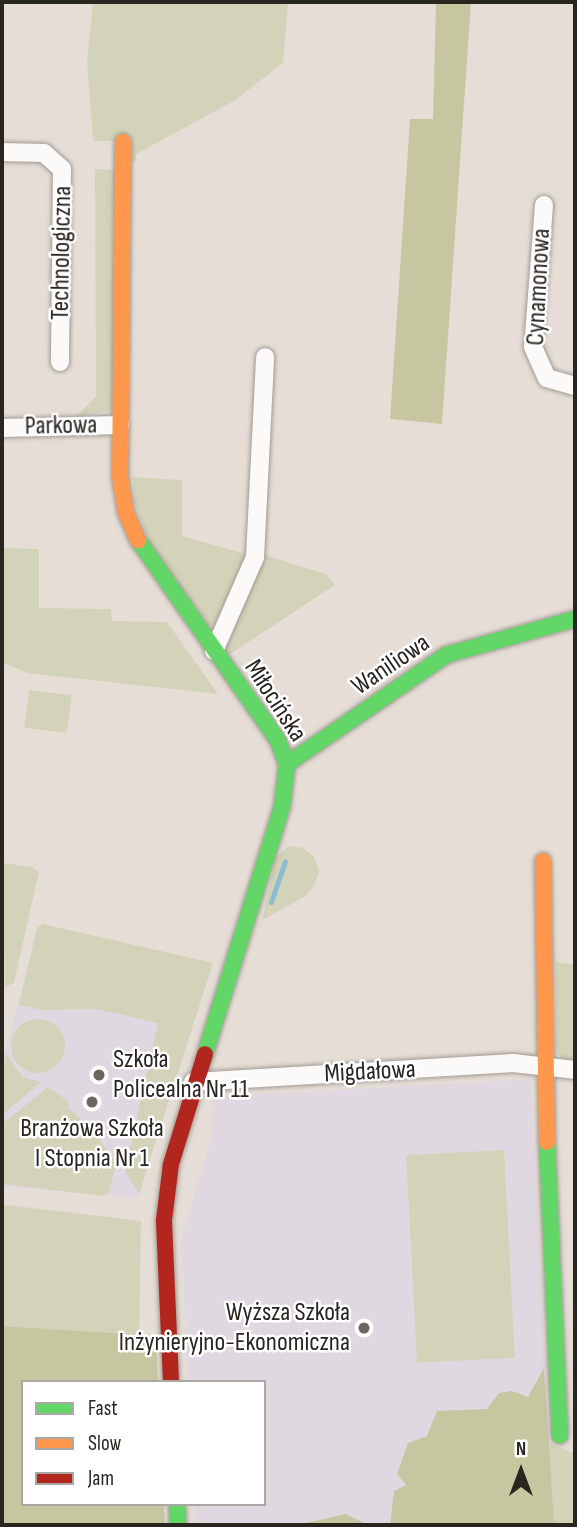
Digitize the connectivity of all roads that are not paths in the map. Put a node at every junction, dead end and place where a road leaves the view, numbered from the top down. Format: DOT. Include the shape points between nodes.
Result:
graph roads {
  1 [pos="123,142"];
  2 [pos="2,152"];
  3 [pos="544,205"];
  4 [pos="265,357"];
  5 [pos="61,362"];
  6 [pos="575,386"];
  7 [pos="120,425"];
  8 [pos="2,428"];
  9 [pos="575,619"];
  10 [pos="214,651"];
  11 [pos="287,764"];
  12 [pos="543,861"];
  13 [pos="546,1065"];
  14 [pos="575,1070"];
  15 [pos="194,1082"];
  16 [pos="171,1380"];
  17 [pos="559,1436"];
  18 [pos="177,1506"];
  19 [pos="178,1525"];
  1 -- 7 [label="street, Miłocińska"];
  2 -- 5 [label="street, Technologiczna" via="44,153 62,169"];
  3 -- 6 [label="street, Cynamonowa" via="533,347 547,378"];
  4 -- 10 [label="street" via="255,556"];
  7 -- 8 [label="street, Parkowa"];
  7 -- 10 [label="street, Miłocińska" via="126,513 142,548"];
  9 -- 11 [label="street, Waniliowa" via="446,655"];
  10 -- 11 [label="street, Miłocińska" via="278,741"];
  11 -- 15 [label="street, Miłocińska" via="282,807"];
  12 -- 13 [label="street"];
  13 -- 14 [label="street, Migdałowa"];
  13 -- 15 [label="street, Migdałowa"];
  13 -- 17 [label="street" via="548,1248"];
  15 -- 16 [label="street, Miłocińska" via="170,1164 165,1208"];
  18 -- 19 [label="street"];
}
